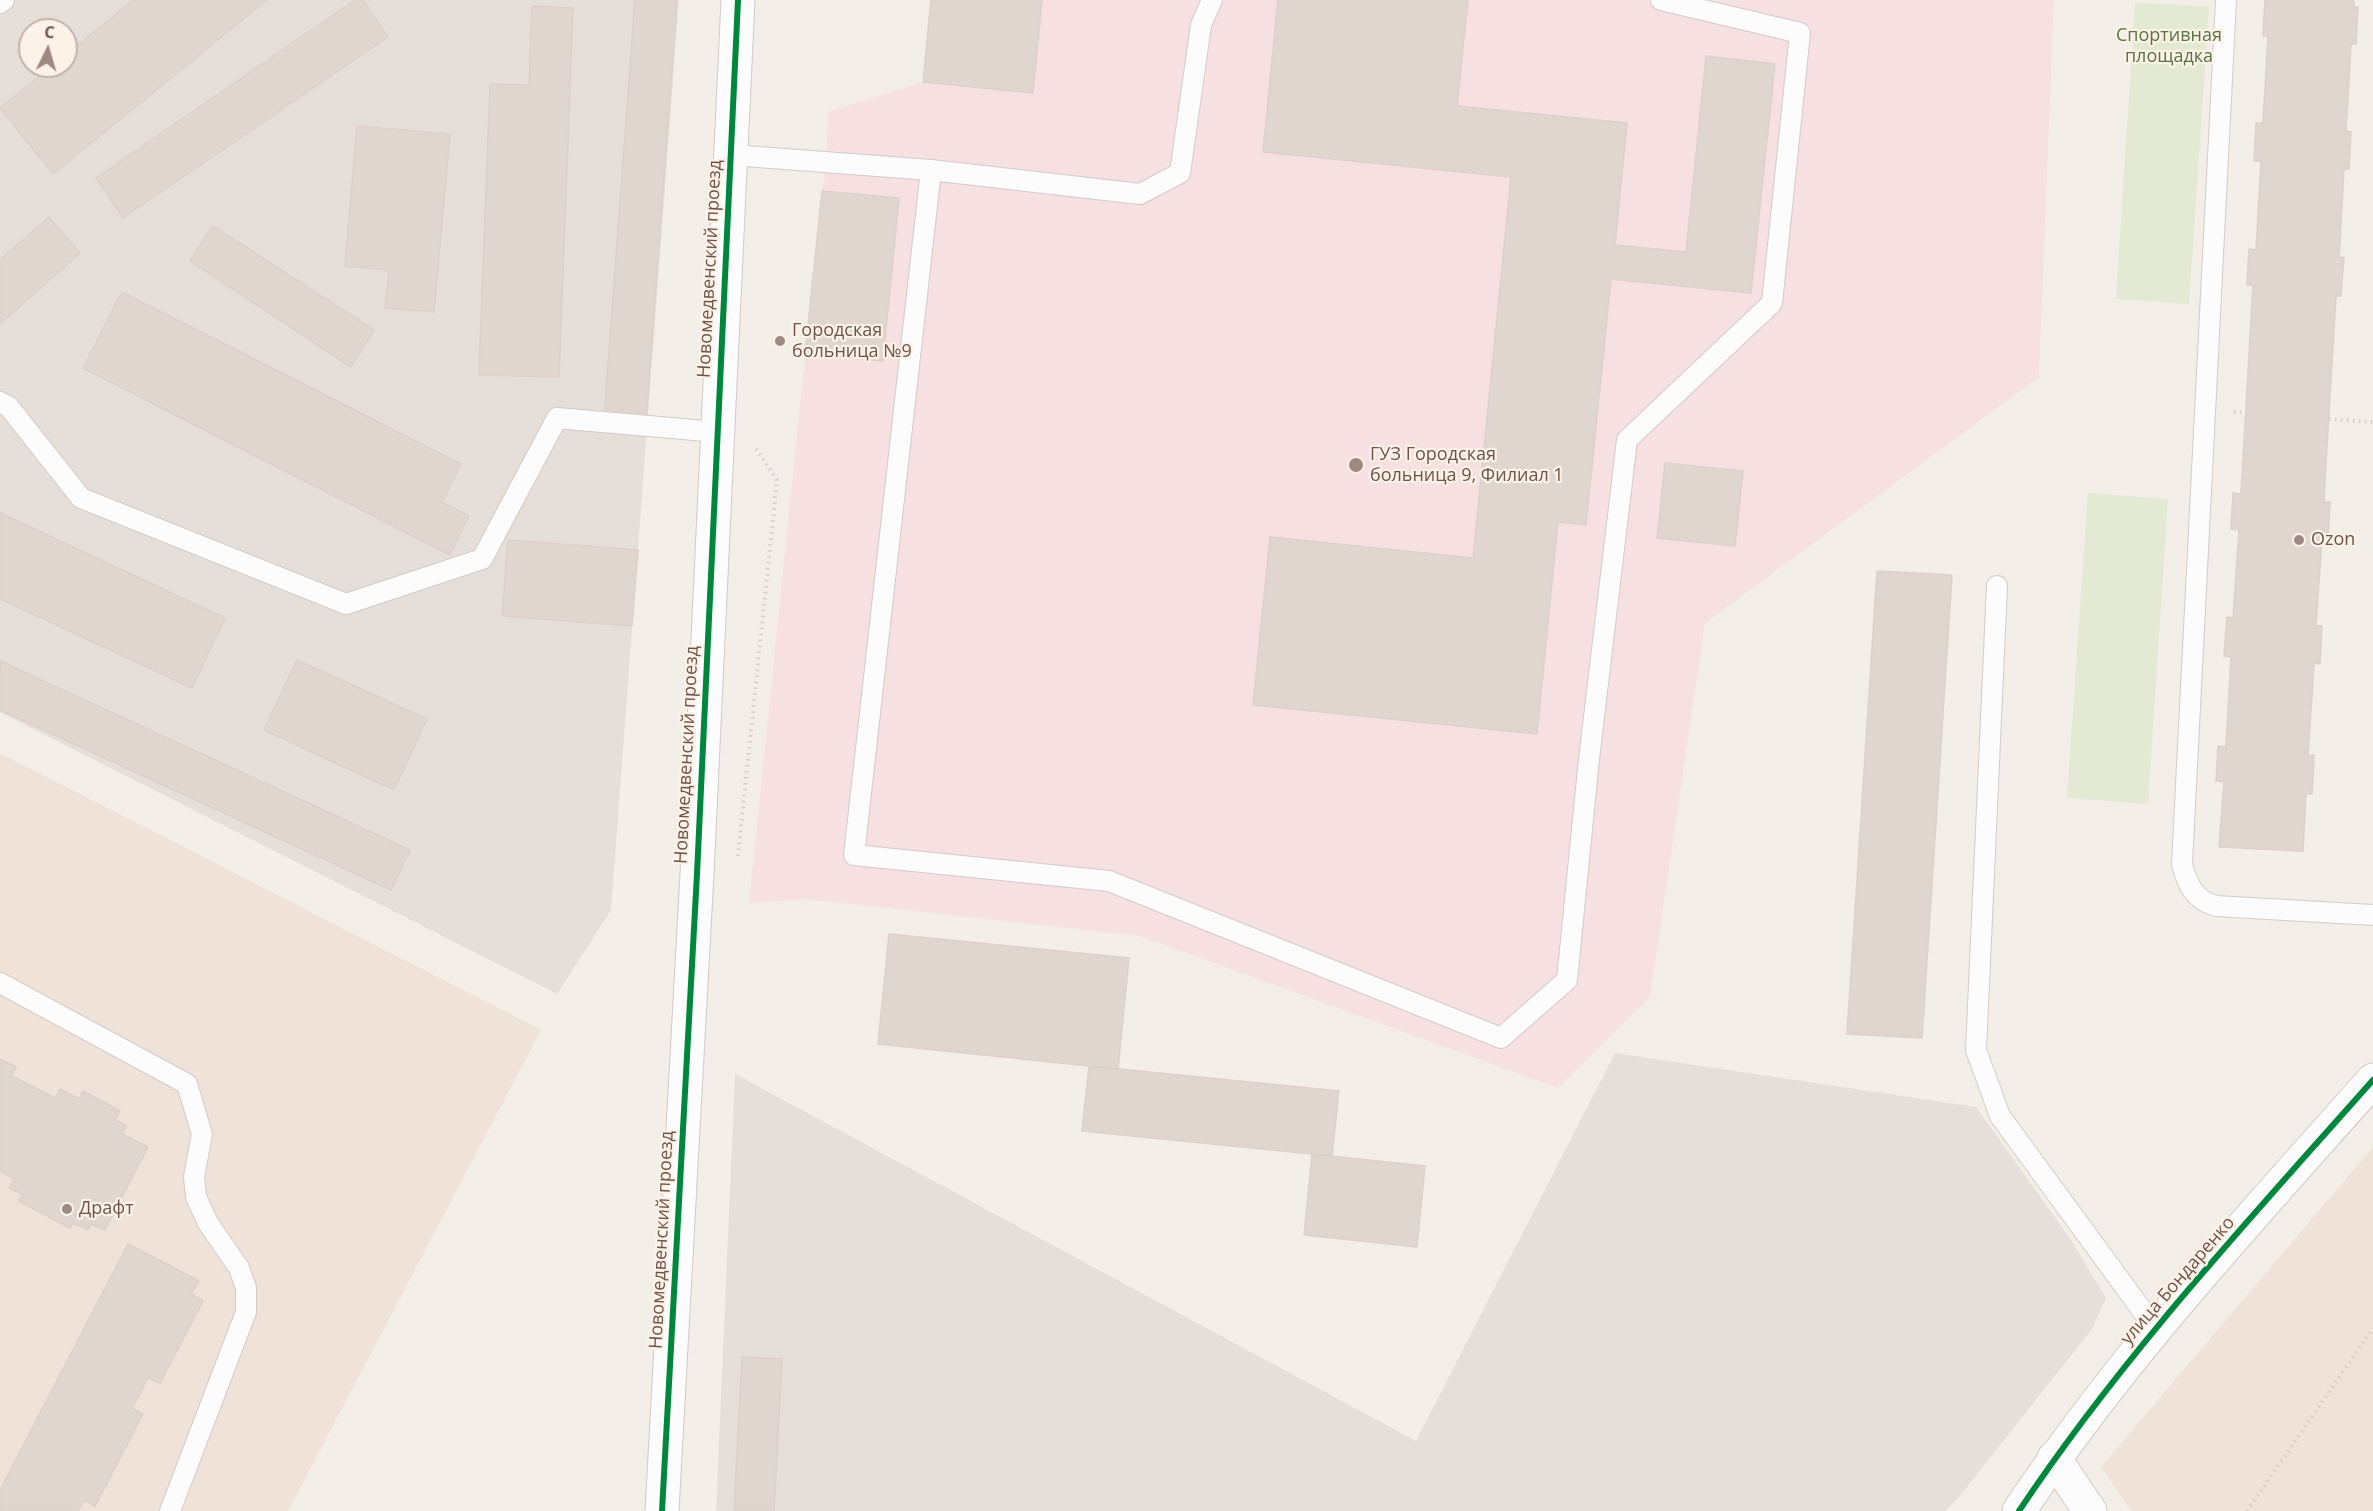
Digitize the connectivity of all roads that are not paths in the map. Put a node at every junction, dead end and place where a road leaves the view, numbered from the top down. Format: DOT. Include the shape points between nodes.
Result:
graph roads {
  1 [pos="4,0"];
  2 [pos="738,0"];
  3 [pos="1212,0"];
  4 [pos="1661,0"];
  5 [pos="2226,0"];
  6 [pos="0,3"];
  7 [pos="731,155"];
  8 [pos="931,170"];
  9 [pos="0,402"];
  10 [pos="717,432"];
  11 [pos="1997,586"];
  12 [pos="2373,915"];
  13 [pos="0,983"];
  14 [pos="2373,1080"];
  15 [pos="2156,1328"];
  16 [pos="2054,1458"];
  17 [pos="171,1511"];
  18 [pos="662,1511"];
  19 [pos="2019,1511"];
  20 [pos="2090,1511"];
  1 -- 6 [label="lane"];
  2 -- 7 [label="street, Новомедвенский проезд"];
  3 -- 8 [label="lane" via="1201,25 1180,173 1140,194"];
  4 -- 8 [label="lane" via="1800,33 1773,303 1627,440 1589,759 1568,980 1501,1038 1109,881 854,855"];
  5 -- 12 [label="lane" via="2182,864 2187,883 2196,896 2216,906"];
  7 -- 8 [label="lane"];
  7 -- 10 [label="street, Новомедвенский проезд"];
  9 -- 10 [label="lane" via="9,407 81,498 346,604 482,559 557,418"];
  10 -- 18 [label="street, Новомедвенский проезд"];
  11 -- 15 [label="lane" via="1976,1050 2000,1116"];
  13 -- 17 [label="lane" via="188,1083 202,1134 194,1177 196,1197 208,1223 239,1268 246,1288 246,1312"];
  14 -- 15 [label="street, улица Бондаренко"];
  15 -- 16 [label="street, улица Бондаренко"];
  16 -- 19 [label="street, улица Бондаренко"];
  16 -- 20 [label="street"];
}
